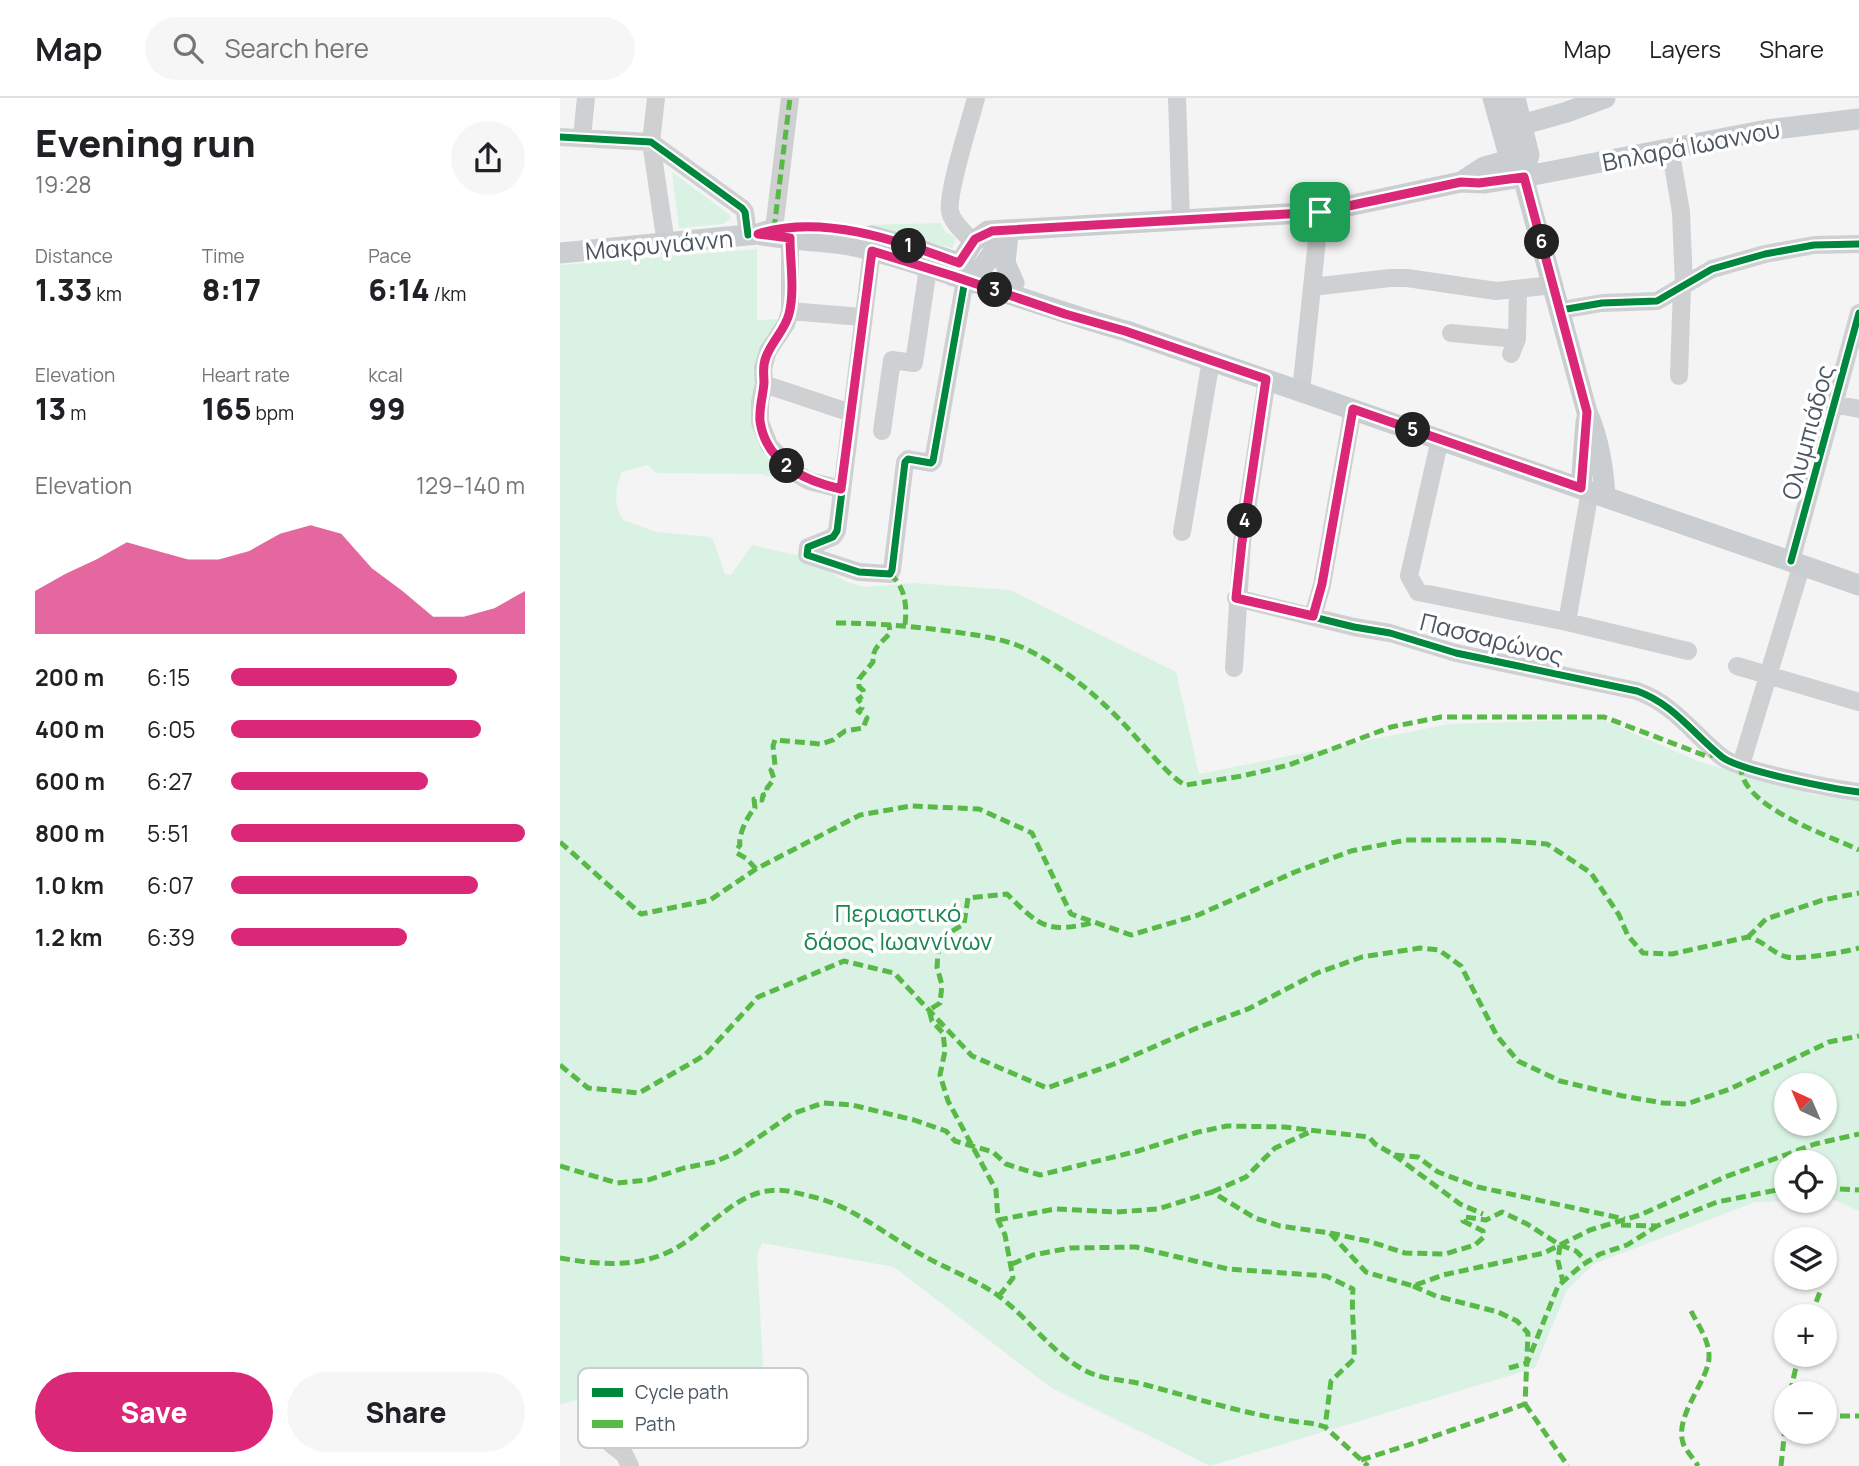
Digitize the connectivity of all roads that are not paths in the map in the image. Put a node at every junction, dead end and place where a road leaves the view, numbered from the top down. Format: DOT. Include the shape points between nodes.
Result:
graph roads {
  1 [pos="586,98"];
  2 [pos="656,98"];
  3 [pos="790,98"];
  4 [pos="976,98"];
  5 [pos="1177,98"];
  6 [pos="1605,98"];
  7 [pos="1501,100"];
  8 [pos="1564,105"];
  9 [pos="1859,119"];
  10 [pos="1521,121"];
  11 [pos="560,137"];
  12 [pos="582,137"];
  13 [pos="651,142"];
  14 [pos="1670,148"];
  15 [pos="1519,157"];
  16 [pos="1524,177"];
  17 [pos="1461,182"];
  18 [pos="1320,212"];
  19 [pos="1181,221"];
  20 [pos="1009,230"];
  21 [pos="767,234"];
  22 [pos="973,242"];
  23 [pos="666,244"];
  24 [pos="1859,244"];
  25 [pos="872,251"];
  26 [pos="560,253"];
  27 [pos="928,268"];
  28 [pos="966,275"];
  29 [pos="1014,283"];
  30 [pos="1554,285"];
  31 [pos="1684,286"];
  32 [pos="1312,287"];
  33 [pos="1518,290"];
  34 [pos="1561,310"];
  35 [pos="790,311"];
  36 [pos="1859,313"];
  37 [pos="862,317"];
  38 [pos="1689,319"];
  39 [pos="1125,331"];
  40 [pos="1451,333"];
  41 [pos="1211,360"];
  42 [pos="1679,376"];
  43 [pos="1266,379"];
  44 [pos="764,384"];
  45 [pos="1301,391"];
  46 [pos="1834,404"];
  47 [pos="1353,409"];
  48 [pos="1859,409"];
  49 [pos="851,413"];
  50 [pos="882,431"];
  51 [pos="1440,439"];
  52 [pos="841,489"];
  53 [pos="1592,492"];
  54 [pos="1182,532"];
  55 [pos="1796,563"];
  56 [pos="1859,585"];
  57 [pos="1236,598"];
  58 [pos="1313,616"];
  59 [pos="1567,622"];
  60 [pos="1688,651"];
  61 [pos="1737,666"];
  62 [pos="1234,668"];
  63 [pos="1768,675"];
  64 [pos="1859,702"];
  65 [pos="1741,765"];
  66 [pos="1859,792"];
  67 [pos="616,1448"];
  68 [pos="630,1466"];
  1 -- 12 [label="street"];
  2 -- 13 [label="street"];
  3 -- 21 [label="street"];
  4 -- 22 [label="street" via="950,211"];
  5 -- 19 [label="street"];
  6 -- 8 [label="main road"];
  7 -- 10 [label="main road"];
  7 -- 15 [label="main road"];
  8 -- 10 [label="main road" via="1536,122"];
  9 -- 14 [label="main road, Βηλαρά Ιωαννου" via="1802,124"];
  10 -- 15 [label="main road"];
  11 -- 12 [label="street"];
  12 -- 13 [label="street"];
  13 -- 21 [label="street" via="742,208"];
  13 -- 23 [label="street"];
  14 -- 16 [label="main road, Βηλαρά Ιωαννου"];
  14 -- 31 [label="street" via="1681,212"];
  15 -- 16 [label="main road"];
  15 -- 17 [label="main road" via="1484,167"];
  16 -- 17 [label="main road, Βηλαρά Ιωαννου"];
  16 -- 30 [label="main road"];
  17 -- 18 [label="main road"];
  18 -- 19 [label="main road"];
  18 -- 32 [label="street"];
  19 -- 20 [label="main road"];
  20 -- 22 [label="main road" via="988,231"];
  20 -- 28 [label="main road"];
  20 -- 29 [label="main road" via="1004,263"];
  21 -- 23 [label="main road, Μακρυγιάννη"];
  21 -- 25 [label="main road, Μακρυγιάννη"];
  21 -- 28 [label="main road, Μακρυγιάννη" via="810,227 863,234 908,246"];
  21 -- 35 [label="street"];
  22 -- 28 [label="main road"];
  23 -- 26 [label="main road, Μακρυγιάννη"];
  24 -- 31 [label="street" via="1814,245 1765,254 1712,269"];
  25 -- 27 [label="main road, Μακρυγιάννη"];
  25 -- 37 [label="street"];
  27 -- 28 [label="main road, Μακρυγιάννη"];
  27 -- 50 [label="street" via="914,363 892,360"];
  28 -- 29 [label="main road, Μακρυγιάννη"];
  28 -- 39 [label="main road, Μακρυγιάννη" via="1065,314"];
  28 -- 52 [label="street" via="933,461 905,462 890,574 859,572 807,555 808,547 833,537"];
  29 -- 39 [label="main road, Μακρυγιάννη"];
  30 -- 33 [label="street"];
  30 -- 34 [label="main road"];
  31 -- 34 [label="street" via="1657,300"];
  31 -- 38 [label="street"];
  31 -- 42 [label="street"];
  32 -- 33 [label="street" via="1407,278"];
  32 -- 45 [label="street"];
  33 -- 40 [label="street" via="1514,346"];
  34 -- 53 [label="main road" via="1602,456"];
  35 -- 37 [label="street"];
  35 -- 44 [label="street" via="765,359"];
  36 -- 46 [label="street, Ολυμπιάδος"];
  37 -- 49 [label="street"];
  39 -- 41 [label="main road, Μακρυγιάννη"];
  41 -- 43 [label="main road, Μακρυγιάννη"];
  41 -- 54 [label="street"];
  43 -- 45 [label="main road, Μακρυγιάννη"];
  43 -- 57 [label="street"];
  44 -- 49 [label="street"];
  44 -- 52 [label="street" via="760,422 769,445 794,472"];
  45 -- 47 [label="main road, Μακρυγιάννη"];
  46 -- 48 [label="street"];
  46 -- 55 [label="street, Ολυμπιάδος"];
  47 -- 51 [label="main road, Μακρυγιάννη"];
  47 -- 58 [label="street"];
  49 -- 52 [label="street"];
  51 -- 53 [label="main road, Μακρυγιάννη"];
  51 -- 59 [label="street" via="1409,576 1418,592"];
  53 -- 55 [label="main road, Μακρυγιάννη"];
  53 -- 59 [label="street"];
  55 -- 56 [label="main road, Μακρυγιάννη"];
  55 -- 63 [label="street, Ολυμπιάδος"];
  57 -- 58 [label="street, Πασσαρώνος"];
  57 -- 62 [label="street"];
  58 -- 65 [label="street, Πασσαρώνος" via="1644,694 1661,701 1718,754"];
  59 -- 60 [label="street"];
  61 -- 63 [label="street"];
  63 -- 64 [label="street"];
  63 -- 65 [label="street, Ολυμπιάδος"];
  65 -- 66 [label="street, Πασσαρώνος"];
  67 -- 68 [label="street"];
}
